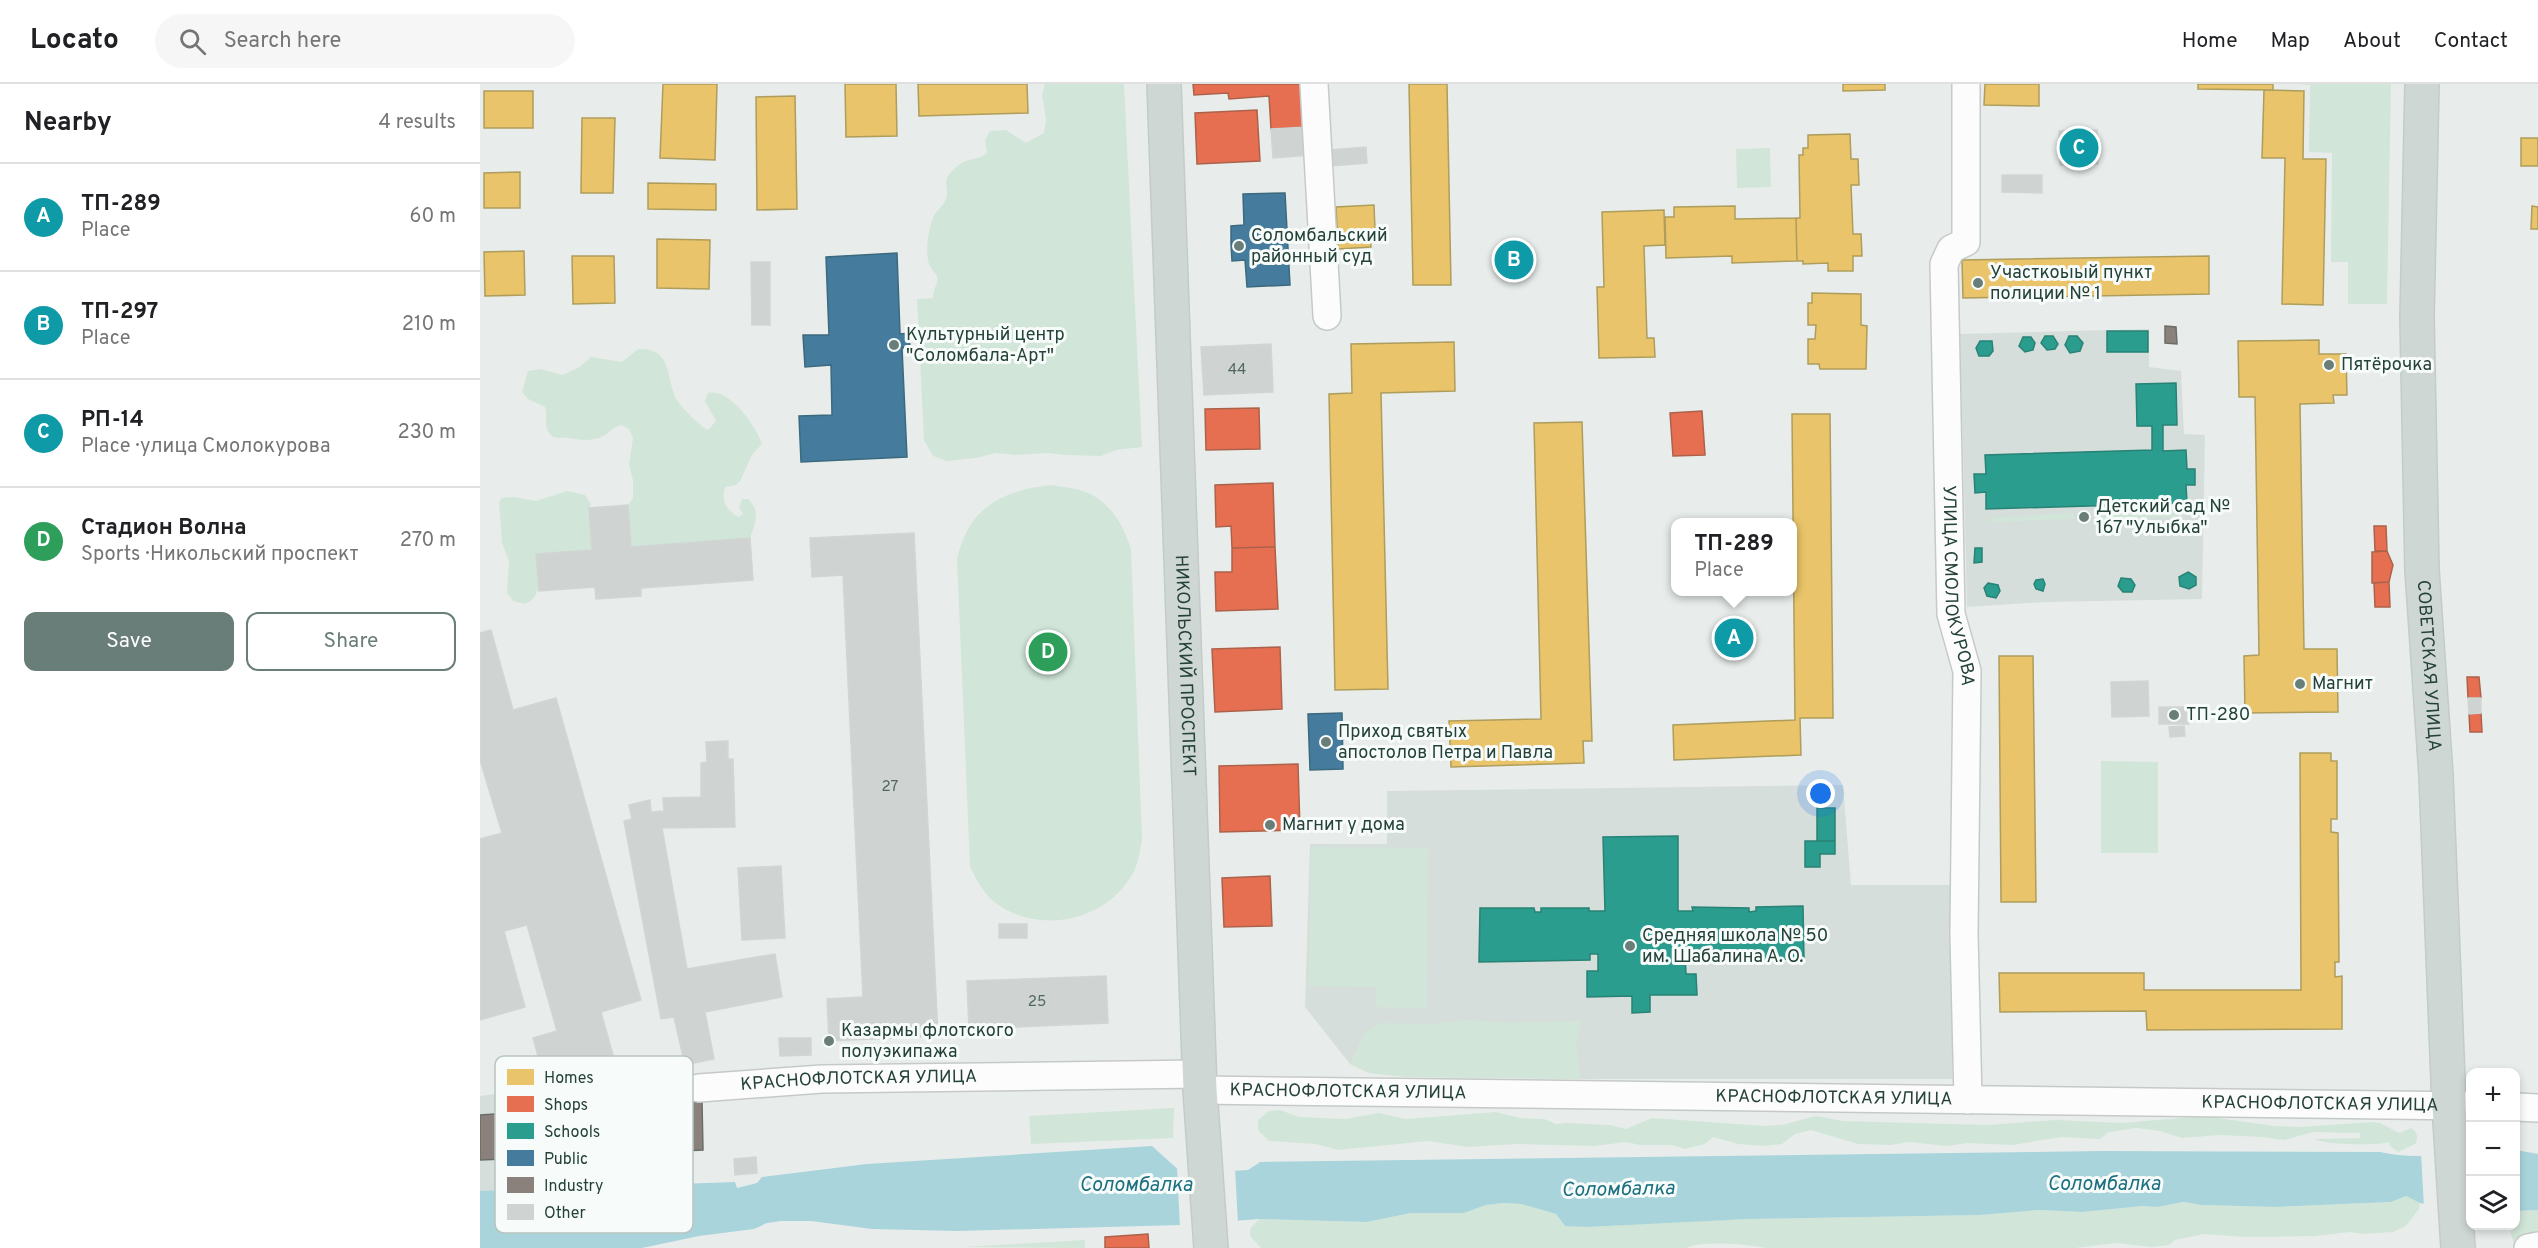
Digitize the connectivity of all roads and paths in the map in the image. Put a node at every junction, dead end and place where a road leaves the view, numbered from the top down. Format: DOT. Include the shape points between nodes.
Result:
graph roads {
  1 [pos="1164,84"];
  2 [pos="1314,84"];
  3 [pos="1966,84"];
  4 [pos="2422,84"];
  5 [pos="1327,316"];
  6 [pos="1200,1082"];
  7 [pos="699,1088"];
  8 [pos="1968,1100"];
  9 [pos="2520,1107"];
  10 [pos="2538,1108"];
  11 [pos="2457,1112"];
  12 [pos="2458,1246"];
  13 [pos="2538,1246"];
  14 [pos="1211,1247"];
  15 [pos="2528,1248"];
  1 -- 6 [label="main road, НИКОЛЬСКИЙ ПРОСПЕКТ"];
  2 -- 5 [label="street"];
  3 -- 8 [label="street, УЛИЦА СМОЛОКУРОВА" via="1966,242 1951,249 1944,264 1951,614 1967,671 1964,934"];
  4 -- 11 [label="main road, СОВЕТСКАЯ УЛИЦА" via="2417,317 2422,570"];
  6 -- 7 [label="street, КРАСНОФЛОТСКАЯ УЛИЦА" via="822,1079"];
  6 -- 8 [label="street, КРАСНОФЛОТСКАЯ УЛИЦА"];
  6 -- 14 [label="main road, НИКОЛЬСКИЙ ПРОСПЕКТ"];
  8 -- 11 [label="street, КРАСНОФЛОТСКАЯ УЛИЦА"];
  9 -- 10 [label="street"];
  11 -- 12 [label="main road, СОВЕТСКАЯ УЛИЦА"];
  13 -- 15 [label="street"];
}
